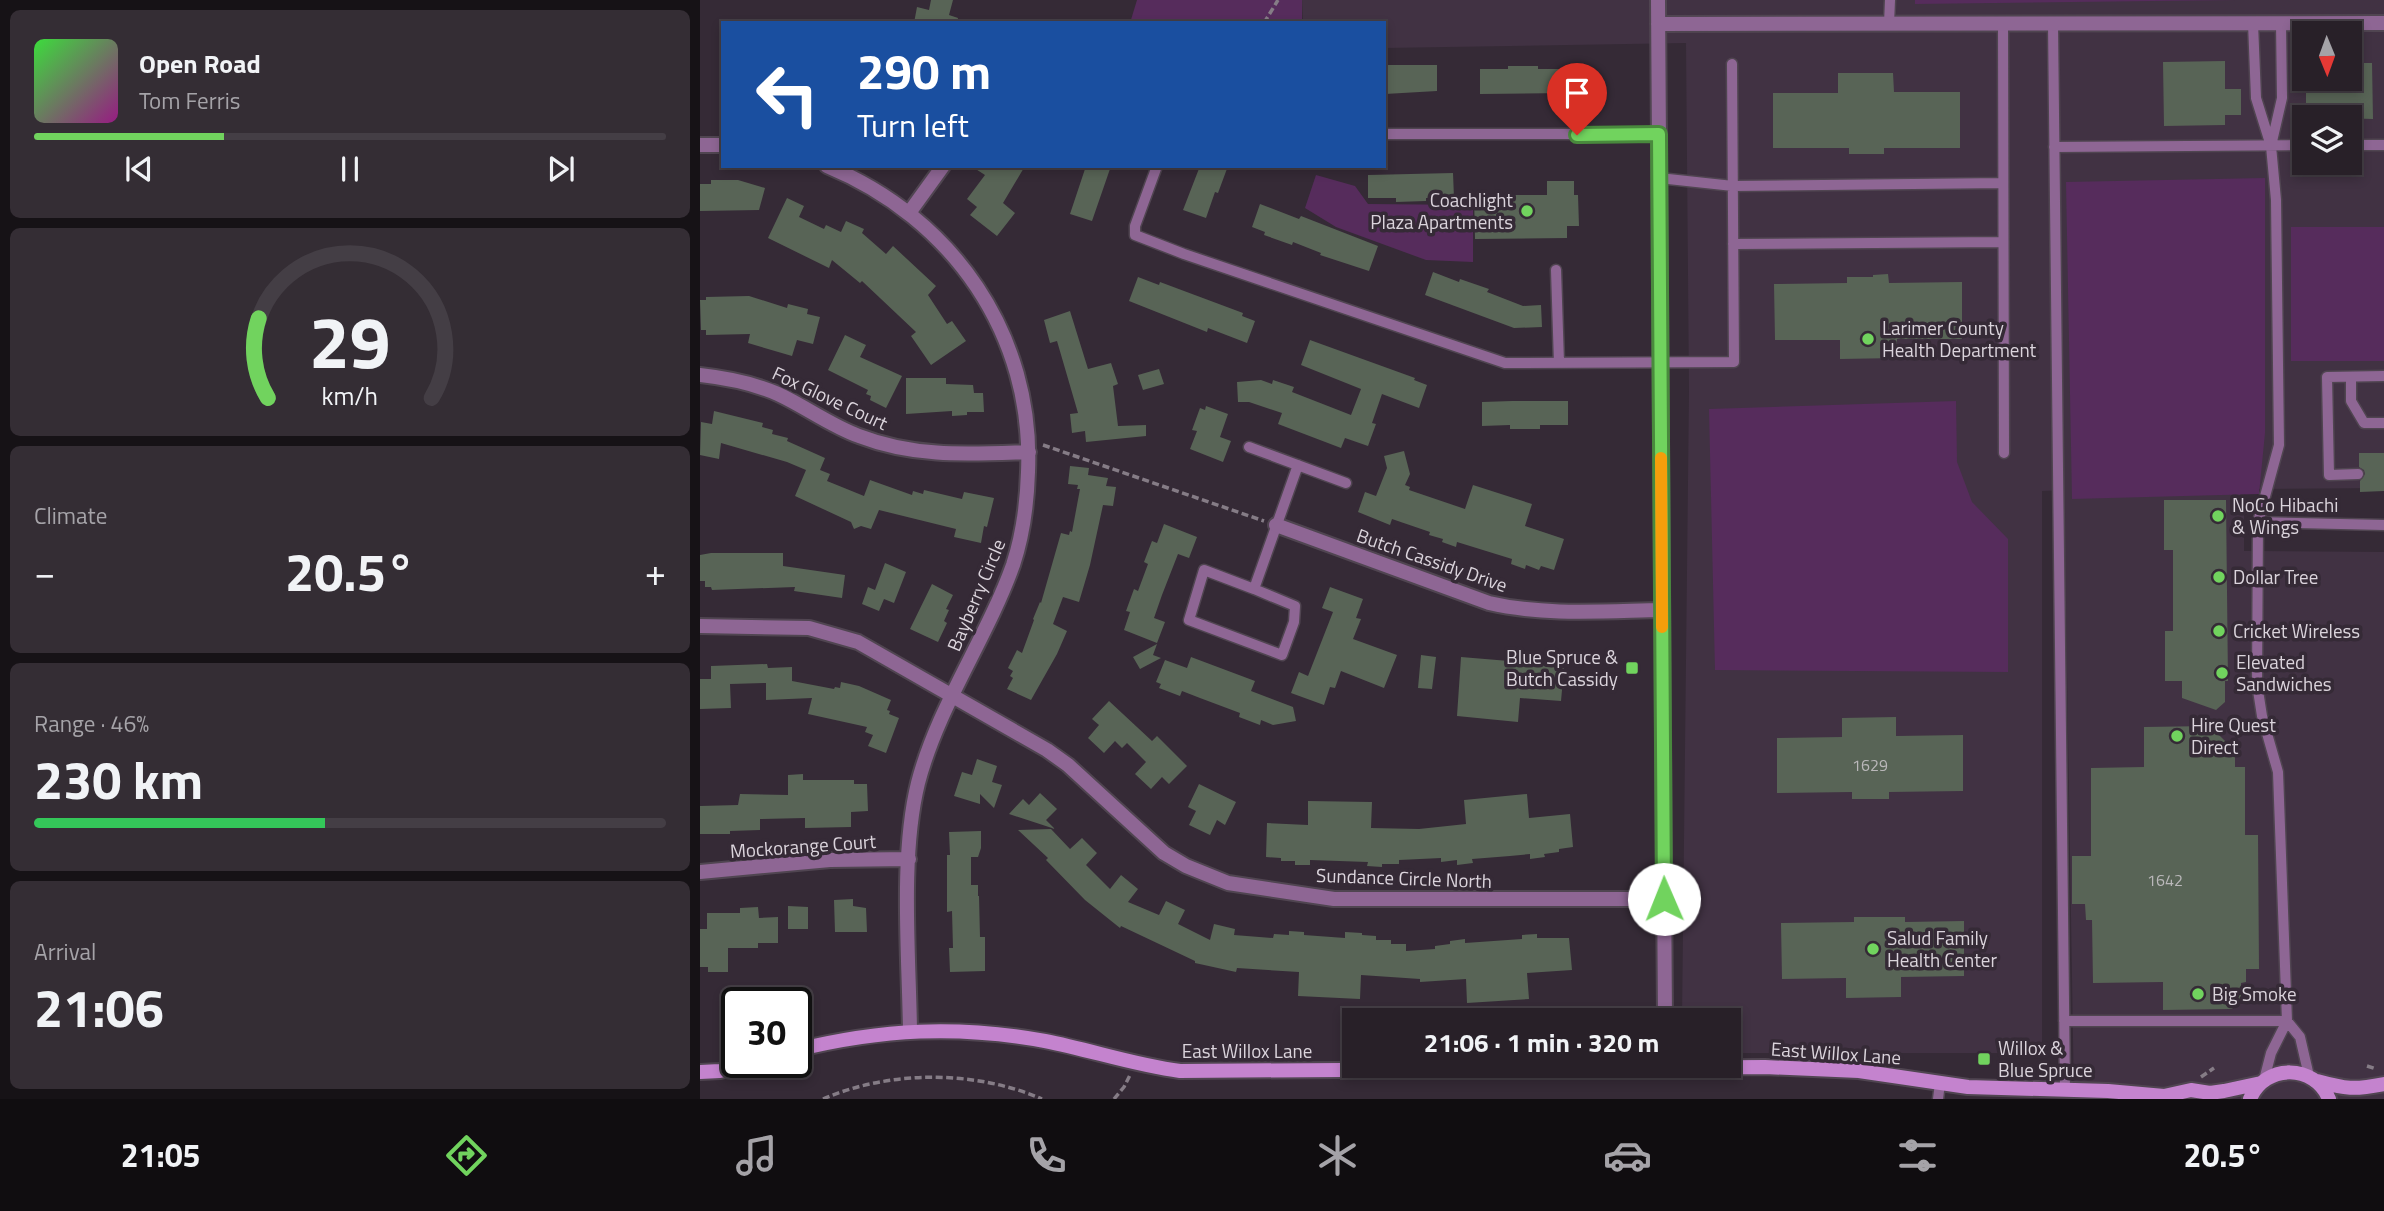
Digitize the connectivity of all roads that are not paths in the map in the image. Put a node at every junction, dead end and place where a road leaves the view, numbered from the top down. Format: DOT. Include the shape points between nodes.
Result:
graph roads {
  1 [pos="1658,0"];
  2 [pos="1889,0"];
  3 [pos="2003,23"];
  4 [pos="2053,23"];
  5 [pos="2253,23"];
  6 [pos="2281,23"];
  7 [pos="2384,23"];
  8 [pos="1658,24"];
  9 [pos="1889,24"];
  10 [pos="1732,64"];
  11 [pos="1386,134"];
  12 [pos="1659,134"];
  13 [pos="700,145"];
  14 [pos="721,145"];
  15 [pos="2271,145"];
  16 [pos="2292,145"];
  17 [pos="2362,145"];
  18 [pos="2384,145"];
  19 [pos="2054,147"];
  20 [pos="832,168"];
  21 [pos="942,168"];
  22 [pos="1156,168"];
  23 [pos="1659,178"];
  24 [pos="2003,183"];
  25 [pos="1733,186"];
  26 [pos="909,213"];
  27 [pos="2003,242"];
  28 [pos="1733,244"];
  29 [pos="1556,270"];
  30 [pos="1661,362"];
  31 [pos="1559,363"];
  32 [pos="700,375"];
  33 [pos="2384,376"];
  34 [pos="2351,377"];
  35 [pos="2384,423"];
  36 [pos="1029,446"];
  37 [pos="1249,447"];
  38 [pos="2004,453"];
  39 [pos="1298,465"];
  40 [pos="2358,474"];
  41 [pos="1346,483"];
  42 [pos="2258,522"];
  43 [pos="1276,525"];
  44 [pos="2384,525"];
  45 [pos="1254,589"];
  46 [pos="1662,610"];
  47 [pos="700,626"];
  48 [pos="952,695"];
  49 [pos="909,859"];
  50 [pos="700,872"];
  51 [pos="1664,899"];
  52 [pos="1665,1008"];
  53 [pos="2064,1021"];
  54 [pos="2287,1021"];
  55 [pos="910,1031"];
  56 [pos="812,1047"];
  57 [pos="1741,1067"];
  58 [pos="1342,1070"];
  59 [pos="721,1071"];
  60 [pos="700,1072"];
  61 [pos="2313,1079"];
  62 [pos="2262,1082"];
  63 [pos="1940,1083"];
  64 [pos="2384,1084"];
  65 [pos="2065,1090"];
  66 [pos="2167,1097"];
  67 [pos="1938,1099"];
  68 [pos="2250,1099"];
  69 [pos="2329,1099"];
  1 -- 8 [label="street"];
  2 -- 9 [label="lane"];
  3 -- 4 [label="street"];
  3 -- 9 [label="street"];
  3 -- 24 [label="lane"];
  4 -- 5 [label="street"];
  4 -- 19 [label="lane"];
  5 -- 6 [label="street"];
  5 -- 15 [label="lane" via="2256,98"];
  6 -- 7 [label="street"];
  6 -- 15 [label="lane" via="2281,98"];
  8 -- 9 [label="street"];
  8 -- 12 [label="street"];
  10 -- 25 [label="lane"];
  11 -- 12 [label="lane"];
  12 -- 23 [label="street"];
  13 -- 14 [label="street"];
  15 -- 16 [label="lane"];
  15 -- 19 [label="lane"];
  15 -- 42 [label="lane" via="2276,200 2279,445"];
  17 -- 18 [label="lane"];
  19 -- 53 [label="lane"];
  20 -- 26 [label="street, Bayberry Circle"];
  21 -- 26 [label="street"];
  22 -- 31 [label="lane" via="1135,235 1505,363"];
  23 -- 25 [label="lane"];
  23 -- 30 [label="street"];
  24 -- 25 [label="lane"];
  24 -- 27 [label="lane"];
  25 -- 28 [label="lane"];
  26 -- 36 [label="street, Bayberry Circle" via="953,254 996,318 1024,400"];
  27 -- 28 [label="lane"];
  27 -- 38 [label="lane"];
  28 -- 30 [label="lane" via="1734,362"];
  29 -- 31 [label="lane"];
  30 -- 31 [label="lane"];
  30 -- 46 [label="street"];
  32 -- 36 [label="street, Fox Glove Court" via="750,383 857,436 899,449 950,454"];
  33 -- 34 [label="lane"];
  34 -- 35 [label="lane" via="2351,401 2364,423"];
  34 -- 40 [label="lane" via="2327,377 2329,475"];
  36 -- 48 [label="street, Bayberry Circle" via="1026,507 1013,564"];
  37 -- 39 [label="lane"];
  39 -- 41 [label="lane"];
  39 -- 43 [label="lane"];
  42 -- 44 [label="lane"];
  42 -- 54 [label="lane" via="2257,684 2278,772"];
  43 -- 45 [label="lane"];
  43 -- 46 [label="street, Butch Cassidy Drive" via="1489,603 1546,611"];
  45 -- 45 [label="lane" via="1295,606 1282,655 1189,620 1204,570"];
  46 -- 51 [label="street"];
  47 -- 48 [label="street, Sundance Circle North" via="784,626 834,633 882,654"];
  48 -- 49 [label="street, Bayberry Circle" via="918,783"];
  48 -- 51 [label="street, Sundance Circle North" via="1068,765 1164,853 1228,883 1334,899"];
  49 -- 50 [label="street, Mockorange Court" via="830,860"];
  49 -- 55 [label="street, Bayberry Circle"];
  51 -- 52 [label="street"];
  53 -- 54 [label="lane"];
  53 -- 65 [label="lane"];
  54 -- 61 [label="lane" via="2300,1037"];
  54 -- 62 [label="lane"];
  55 -- 56 [label="main road, East Willox Lane"];
  55 -- 58 [label="main road, East Willox Lane" via="1006,1035 1180,1071"];
  57 -- 63 [label="main road, East Willox Lane" via="1859,1071"];
  59 -- 60 [label="main road"];
  61 -- 62 [label="main road, East Willox Lane" via="2283,1072"];
  61 -- 64 [label="main road" via="2358,1090"];
  61 -- 69 [label="main road"];
  62 -- 66 [label="main road, East Willox Lane"];
  62 -- 68 [label="main road"];
  63 -- 65 [label="main road, East Willox Lane"];
  63 -- 67 [label="lane"];
  65 -- 66 [label="main road, East Willox Lane"];
}
